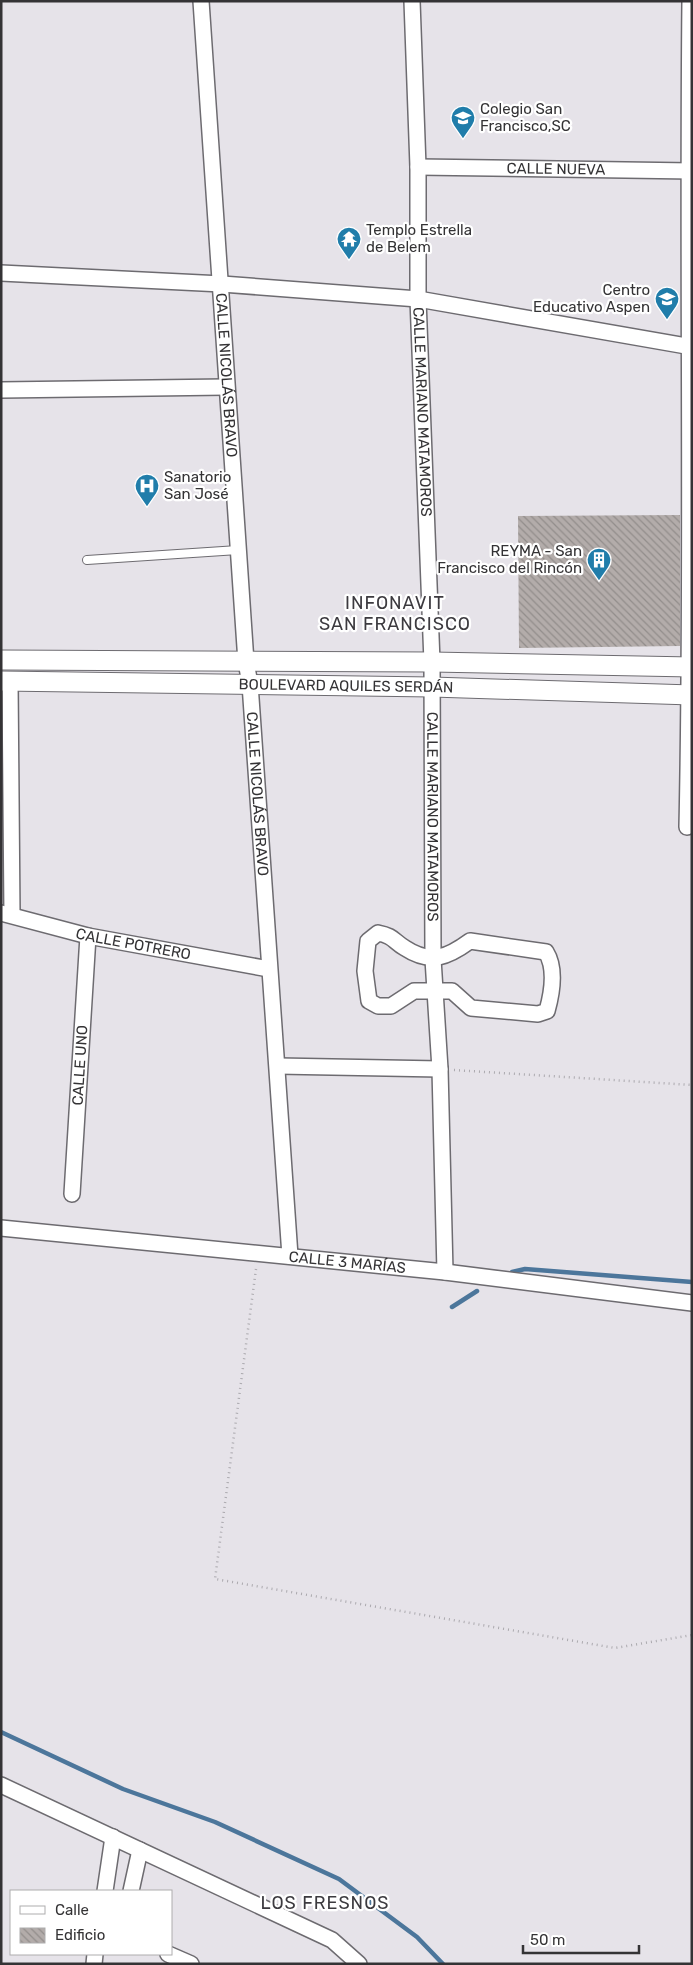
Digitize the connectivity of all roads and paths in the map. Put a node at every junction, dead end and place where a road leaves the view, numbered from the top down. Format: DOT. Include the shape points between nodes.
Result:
graph roads {
  1 [pos="200,1"];
  2 [pos="412,1"];
  3 [pos="690,1"];
  4 [pos="418,167"];
  5 [pos="690,171"];
  6 [pos="1,273"];
  7 [pos="222,284"];
  8 [pos="418,299"];
  9 [pos="690,347"];
  10 [pos="226,387"];
  11 [pos="1,390"];
  12 [pos="238,550"];
  13 [pos="87,560"];
  14 [pos="1,660"];
  15 [pos="246,662"];
  16 [pos="432,662"];
  17 [pos="691,667"];
  18 [pos="6,681"];
  19 [pos="250,684"];
  20 [pos="432,687"];
  21 [pos="691,695"];
  22 [pos="6,816"];
  23 [pos="687,827"];
  24 [pos="6,914"];
  25 [pos="88,936"];
  26 [pos="433,959"];
  27 [pos="268,969"];
  28 [pos="435,990"];
  29 [pos="278,1066"];
  30 [pos="440,1069"];
  31 [pos="692,1085"];
  32 [pos="72,1194"];
  33 [pos="1,1228"];
  34 [pos="258,1253"];
  35 [pos="290,1256"];
  36 [pos="445,1272"];
  37 [pos="692,1303"];
  38 [pos="692,1635"];
  39 [pos="1,1785"];
  40 [pos="114,1837"];
  41 [pos="140,1850"];
  42 [pos="105,1890"];
  43 [pos="131,1890"];
  44 [pos="170,1955"];
  45 [pos="192,1964"];
  46 [pos="359,1964"];
  1 -- 7 [label="street, CALLE NICOLÁS BRAVO"];
  2 -- 4 [label="street, CALLE MARIANO MATAMOROS"];
  3 -- 5 [label="street"];
  4 -- 5 [label="street, CALLE NUEVA"];
  4 -- 8 [label="street, CALLE MARIANO MATAMOROS"];
  5 -- 9 [label="street"];
  6 -- 7 [label="street"];
  7 -- 8 [label="street"];
  7 -- 10 [label="street, CALLE NICOLÁS BRAVO"];
  8 -- 9 [label="street"];
  8 -- 16 [label="street, CALLE MARIANO MATAMOROS"];
  9 -- 17 [label="street"];
  10 -- 11 [label="street"];
  10 -- 12 [label="street, CALLE NICOLÁS BRAVO"];
  12 -- 13 [label="lane"];
  12 -- 15 [label="street, CALLE NICOLÁS BRAVO"];
  14 -- 15 [label="street, BOULEVARD AQUILES SERDÁN"];
  15 -- 16 [label="street, BOULEVARD AQUILES SERDÁN"];
  15 -- 19 [label="street, CALLE NICOLÁS BRAVO"];
  16 -- 17 [label="street, BOULEVARD AQUILES SERDÁN"];
  16 -- 20 [label="street, CALLE MARIANO MATAMOROS"];
  17 -- 21 [label="street"];
  18 -- 19 [label="street, BOULEVARD AQUILES SERDÁN"];
  18 -- 22 [label="street"];
  19 -- 20 [label="street, BOULEVARD AQUILES SERDÁN"];
  19 -- 27 [label="street, CALLE NICOLÁS BRAVO"];
  20 -- 21 [label="street, BOULEVARD AQUILES SERDÁN"];
  20 -- 26 [label="street, CALLE MARIANO MATAMOROS"];
  21 -- 23 [label="street"];
  22 -- 24 [label="street"];
  24 -- 25 [label="street, CALLE POTRERO"];
  25 -- 27 [label="street, CALLE POTRERO"];
  25 -- 32 [label="street, CALLE UNO"];
  26 -- 28 [label="street, CALLE MARIANO MATAMOROS"];
  26 -- 28 [label="street" via="405,949 390,935 378,933 368,941 365,971 369,1001 378,1006 391,1006 414,991"];
  26 -- 28 [label="street" via="450,955 470,941 546,952 552,961 551,997 547,1011 538,1014 471,1008 452,991"];
  27 -- 29 [label="street, CALLE NICOLÁS BRAVO"];
  28 -- 30 [label="street, CALLE MARIANO MATAMOROS"];
  29 -- 30 [label="street"];
  29 -- 35 [label="street, CALLE NICOLÁS BRAVO"];
  30 -- 31 [label="path"];
  30 -- 36 [label="street, CALLE MARIANO MATAMOROS"];
  33 -- 34 [label="street, CALLE 3 MARÍAS"];
  34 -- 35 [label="street, CALLE 3 MARÍAS"];
  34 -- 38 [label="path" via="215,1579 615,1648"];
  35 -- 36 [label="street, CALLE 3 MARÍAS"];
  36 -- 37 [label="street, CALLE 3 MARÍAS"];
  39 -- 40 [label="street"];
  40 -- 41 [label="street"];
  40 -- 42 [label="street"];
  41 -- 43 [label="street"];
  41 -- 46 [label="street" via="332,1940"];
  44 -- 45 [label="street"];
}
